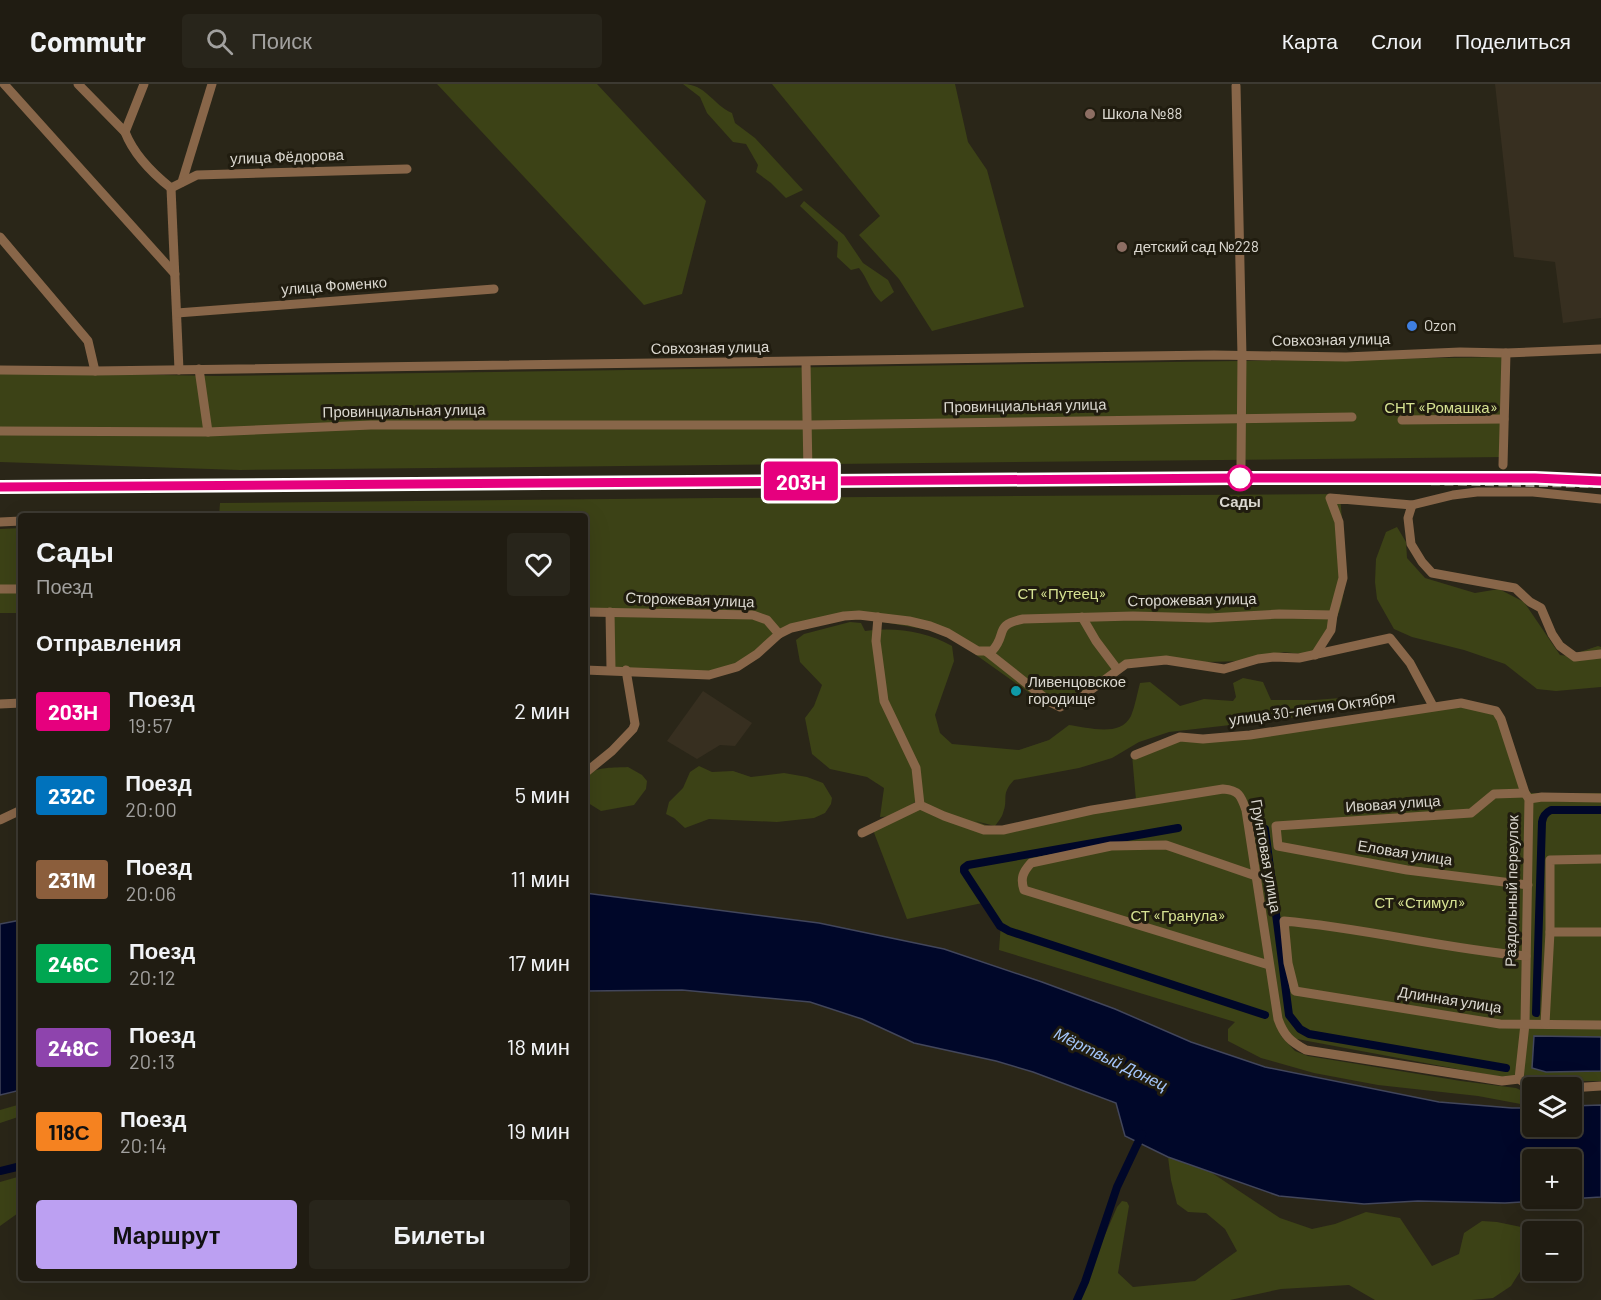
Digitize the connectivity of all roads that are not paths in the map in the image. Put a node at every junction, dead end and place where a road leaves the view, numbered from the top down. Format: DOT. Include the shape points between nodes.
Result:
graph roads {
  1 [pos="4,84"];
  2 [pos="78,84"];
  3 [pos="144,84"];
  4 [pos="212,84"];
  5 [pos="1236,86"];
  6 [pos="125,132"];
  7 [pos="407,169"];
  8 [pos="182,182"];
  9 [pos="171,188"];
  10 [pos="0,237"];
  11 [pos="175,274"];
  12 [pos="494,289"];
  13 [pos="177,313"];
  14 [pos="1601,349"];
  15 [pos="1506,353"];
  16 [pos="1242,356"];
  17 [pos="806,362"];
  18 [pos="199,369"];
  19 [pos="0,370"];
  20 [pos="179,370"];
  21 [pos="95,371"];
  22 [pos="1353,417"];
  23 [pos="1241,418"];
  24 [pos="1504,418"];
  25 [pos="1402,420"];
  26 [pos="809,425"];
  27 [pos="0,431"];
  28 [pos="208,432"];
  29 [pos="1241,465"];
  30 [pos="1503,465"];
  31 [pos="808,472"];
  32 [pos="1601,499"];
  33 [pos="1412,505"];
  34 [pos="18,521"];
  35 [pos="0,522"];
  36 [pos="0,589"];
  37 [pos="18,589"];
  38 [pos="588,612"];
  39 [pos="610,612"];
  40 [pos="1333,615"];
  41 [pos="878,617"];
  42 [pos="1082,617"];
  43 [pos="779,634"];
  44 [pos="987,652"];
  45 [pos="1601,654"];
  46 [pos="1315,655"];
  47 [pos="611,669"];
  48 [pos="1118,669"];
  49 [pos="588,670"];
  50 [pos="626,670"];
  51 [pos="18,703"];
  52 [pos="0,704"];
  53 [pos="1432,706"];
  54 [pos="1496,711"];
  55 [pos="1135,755"];
  56 [pos="588,771"];
  57 [pos="1527,796"];
  58 [pos="1601,798"];
  59 [pos="920,805"];
  60 [pos="18,811"];
  61 [pos="0,819"];
  62 [pos="862,833"];
  63 [pos="1278,846"];
  64 [pos="1601,859"];
  65 [pos="1256,876"];
  66 [pos="1528,885"];
  67 [pos="1550,932"];
  68 [pos="1601,932"];
  69 [pos="1526,956"];
  70 [pos="1269,965"];
  71 [pos="1525,1024"];
  72 [pos="1545,1024"];
  73 [pos="1601,1025"];
  74 [pos="1519,1079"];
  75 [pos="1522,1081"];
  76 [pos="1601,1086"];
  77 [pos="1582,1087"];
  1 -- 11 [label="street"];
  2 -- 6 [label="street"];
  3 -- 6 [label="street"];
  4 -- 8 [label="street"];
  5 -- 16 [label="street"];
  6 -- 9 [label="street" via="130,146"];
  7 -- 8 [label="street, улица Фёдорова" via="197,175"];
  8 -- 9 [label="street, улица Фёдорова"];
  9 -- 11 [label="street"];
  10 -- 21 [label="street" via="88,341"];
  11 -- 13 [label="street"];
  12 -- 13 [label="street, улица Фоменко"];
  13 -- 20 [label="street"];
  14 -- 15 [label="street, Совхозная улица"];
  15 -- 16 [label="street, Совхозная улица"];
  15 -- 24 [label="street"];
  16 -- 17 [label="street, Совхозная улица"];
  16 -- 23 [label="street"];
  17 -- 18 [label="street, Совхозная улица"];
  17 -- 26 [label="street"];
  18 -- 20 [label="street, Совхозная улица"];
  18 -- 28 [label="street"];
  19 -- 21 [label="street, Совхозная улица"];
  20 -- 21 [label="street, Совхозная улица"];
  22 -- 23 [label="street, Провинциальная улица"];
  23 -- 26 [label="street, Провинциальная улица"];
  23 -- 29 [label="street"];
  24 -- 25 [label="street"];
  24 -- 30 [label="street"];
  26 -- 28 [label="street, Провинциальная улица" via="371,425"];
  26 -- 31 [label="street"];
  27 -- 28 [label="street, Провинциальная улица"];
  32 -- 33 [label="street" via="1533,492 1477,492"];
  33 -- 40 [label="street" via="1330,498 1339,522 1343,578"];
  33 -- 45 [label="street" via="1408,518 1411,544 1432,573 1515,588 1541,608 1552,634 1567,652 1575,657"];
  34 -- 35 [label="street"];
  36 -- 37 [label="street"];
  38 -- 39 [label="street, Сторожевая улица"];
  39 -- 43 [label="street, Сторожевая улица" via="753,615 767,620"];
  39 -- 47 [label="street"];
  40 -- 42 [label="street, Сторожевая улица"];
  40 -- 46 [label="street" via="1331,630"];
  41 -- 43 [label="street" via="843,616"];
  41 -- 44 [label="street" via="930,626"];
  41 -- 59 [label="street" via="876,641 884,701 916,768"];
  42 -- 44 [label="street, Сторожевая улица" via="1011,622 1002,630 996,648"];
  42 -- 48 [label="street"];
  43 -- 50 [label="street" via="737,667 709,675"];
  44 -- 48 [label="street" via="1060,707 1084,695"];
  46 -- 48 [label="street" via="1258,659 1224,669 1166,660 1126,664"];
  46 -- 53 [label="street" via="1390,638 1410,663"];
  47 -- 49 [label="street"];
  47 -- 50 [label="street"];
  50 -- 56 [label="street" via="633,729"];
  51 -- 52 [label="street"];
  53 -- 54 [label="street, улица 30-летия Октября" via="1467,703"];
  53 -- 55 [label="street, улица 30-летия Октября" via="1250,735 1180,737"];
  54 -- 57 [label="street, Раздольный переулок"];
  57 -- 58 [label="street"];
  57 -- 63 [label="street, Ивовая улица" via="1494,794 1471,813 1276,826"];
  57 -- 66 [label="street, Раздольный переулок"];
  59 -- 62 [label="street"];
  59 -- 65 [label="street, Грунтовая улица" via="984,830 1003,830 1092,810 1233,790 1241,794 1246,810"];
  60 -- 61 [label="street"];
  63 -- 66 [label="street, Еловая улица" via="1407,870"];
  64 -- 67 [label="street" via="1550,860"];
  65 -- 70 [label="street, Грунтовая улица"];
  65 -- 70 [label="street" via="1166,845 1121,846 1031,862 1020,881 1023,890"];
  66 -- 69 [label="street, Раздольный переулок"];
  67 -- 68 [label="street"];
  67 -- 72 [label="street"];
  69 -- 71 [label="street, Раздольный переулок"];
  69 -- 71 [label="street, Длинная улица" via="1284,921 1295,990 1479,1021"];
  70 -- 74 [label="street, Грунтовая улица" via="1282,1030 1289,1041 1306,1050 1502,1081"];
  71 -- 72 [label="street, Длинная улица"];
  71 -- 74 [label="street, Раздольный переулок"];
  72 -- 73 [label="street, Длинная улица"];
  74 -- 75 [label="street, Грунтовая улица"];
  76 -- 77 [label="street"];
}
